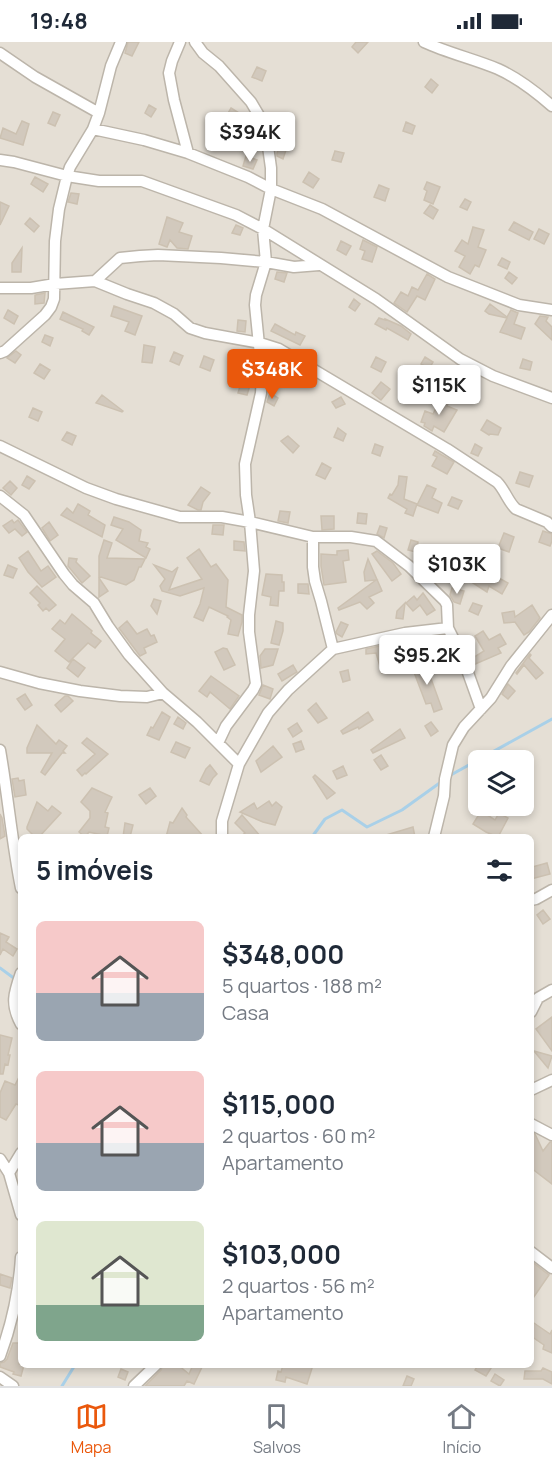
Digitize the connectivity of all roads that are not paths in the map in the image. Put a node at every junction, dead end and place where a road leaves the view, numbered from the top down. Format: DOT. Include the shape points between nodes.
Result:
graph roads {
  1 [pos="121,42"];
  2 [pos="180,42"];
  3 [pos="195,42"];
  4 [pos="424,42"];
  5 [pos="0,53"];
  6 [pos="552,106"];
  7 [pos="99,113"];
  8 [pos="93,129"];
  9 [pos="188,153"];
  10 [pos="0,160"];
  11 [pos="67,176"];
  12 [pos="271,189"];
  13 [pos="263,229"];
  14 [pos="266,261"];
  15 [pos="319,265"];
  16 [pos="95,281"];
  17 [pos="55,284"];
  18 [pos="0,288"];
  19 [pos="552,310"];
  20 [pos="260,343"];
  21 [pos="0,353"];
  22 [pos="552,398"];
  23 [pos="0,446"];
  24 [pos="0,496"];
  25 [pos="250,522"];
  26 [pos="552,527"];
  27 [pos="313,537"];
  28 [pos="552,615"];
  29 [pos="448,628"];
  30 [pos="333,649"];
  31 [pos="0,672"];
  32 [pos="162,693"];
  33 [pos="481,709"];
  34 [pos="218,743"];
  35 [pos="0,750"];
  36 [pos="239,764"];
  37 [pos="222,834"];
  38 [pos="435,834"];
  39 [pos="18,868"];
  40 [pos="552,890"];
  41 [pos="534,899"];
  42 [pos="18,982"];
  43 [pos="552,990"];
  44 [pos="534,1006"];
  45 [pos="18,1016"];
  46 [pos="552,1080"];
  47 [pos="534,1088"];
  48 [pos="534,1126"];
  49 [pos="552,1135"];
  50 [pos="18,1158"];
  51 [pos="0,1159"];
  52 [pos="9,1173"];
  53 [pos="18,1204"];
  54 [pos="534,1254"];
  55 [pos="552,1268"];
  56 [pos="18,1282"];
  57 [pos="0,1356"];
  58 [pos="153,1368"];
  59 [pos="0,1377"];
  60 [pos="13,1386"];
  61 [pos="134,1386"];
  1 -- 7 [label="street"];
  2 -- 9 [label="street" via="169,73"];
  3 -- 12 [label="street" via="261,118"];
  4 -- 6 [label="street" via="500,70"];
  5 -- 7 [label="street"];
  7 -- 8 [label="street"];
  8 -- 9 [label="street"];
  8 -- 11 [label="street"];
  9 -- 12 [label="street"];
  10 -- 11 [label="street"];
  11 -- 13 [label="street" via="142,181 236,215"];
  11 -- 17 [label="street" via="55,241"];
  12 -- 13 [label="street"];
  12 -- 19 [label="street" via="322,209 448,277 519,305"];
  13 -- 14 [label="street"];
  13 -- 15 [label="street"];
  14 -- 15 [label="street" via="294,267"];
  14 -- 16 [label="street" via="158,255 120,258"];
  14 -- 20 [label="street" via="255,304"];
  15 -- 22 [label="street" via="376,299 460,359"];
  16 -- 17 [label="street"];
  16 -- 20 [label="street" via="154,303 190,328"];
  17 -- 18 [label="street"];
  17 -- 21 [label="street" via="54,299 45,315"];
  20 -- 25 [label="street" via="261,393 245,464"];
  20 -- 26 [label="street" via="279,349 447,449 497,482 516,509"];
  23 -- 25 [label="street" via="116,499 180,517"];
  24 -- 32 [label="street" via="24,515 64,574 94,603 129,655"];
  25 -- 27 [label="street"];
  25 -- 34 [label="street" via="254,571 249,632 255,684"];
  27 -- 29 [label="street" via="376,541 445,601"];
  27 -- 30 [label="street" via="315,581"];
  28 -- 33 [label="street"];
  29 -- 30 [label="street"];
  29 -- 33 [label="street"];
  30 -- 36 [label="street" via="268,713"];
  31 -- 32 [label="street" via="80,691 147,697"];
  32 -- 34 [label="street"];
  33 -- 38 [label="street" via="453,745"];
  34 -- 36 [label="street"];
  35 -- 39 [label="street"];
  36 -- 37 [label="street" via="222,821"];
  40 -- 41 [label="street"];
  42 -- 45 [label="street" via="14,993"];
  43 -- 44 [label="street" via="538,998"];
  46 -- 47 [label="street"];
  48 -- 49 [label="street"];
  50 -- 52 [label="street"];
  51 -- 52 [label="street"];
  52 -- 53 [label="street"];
  54 -- 55 [label="street"];
  56 -- 57 [label="street" via="9,1334"];
  58 -- 61 [label="street"];
  59 -- 60 [label="street"];
}
